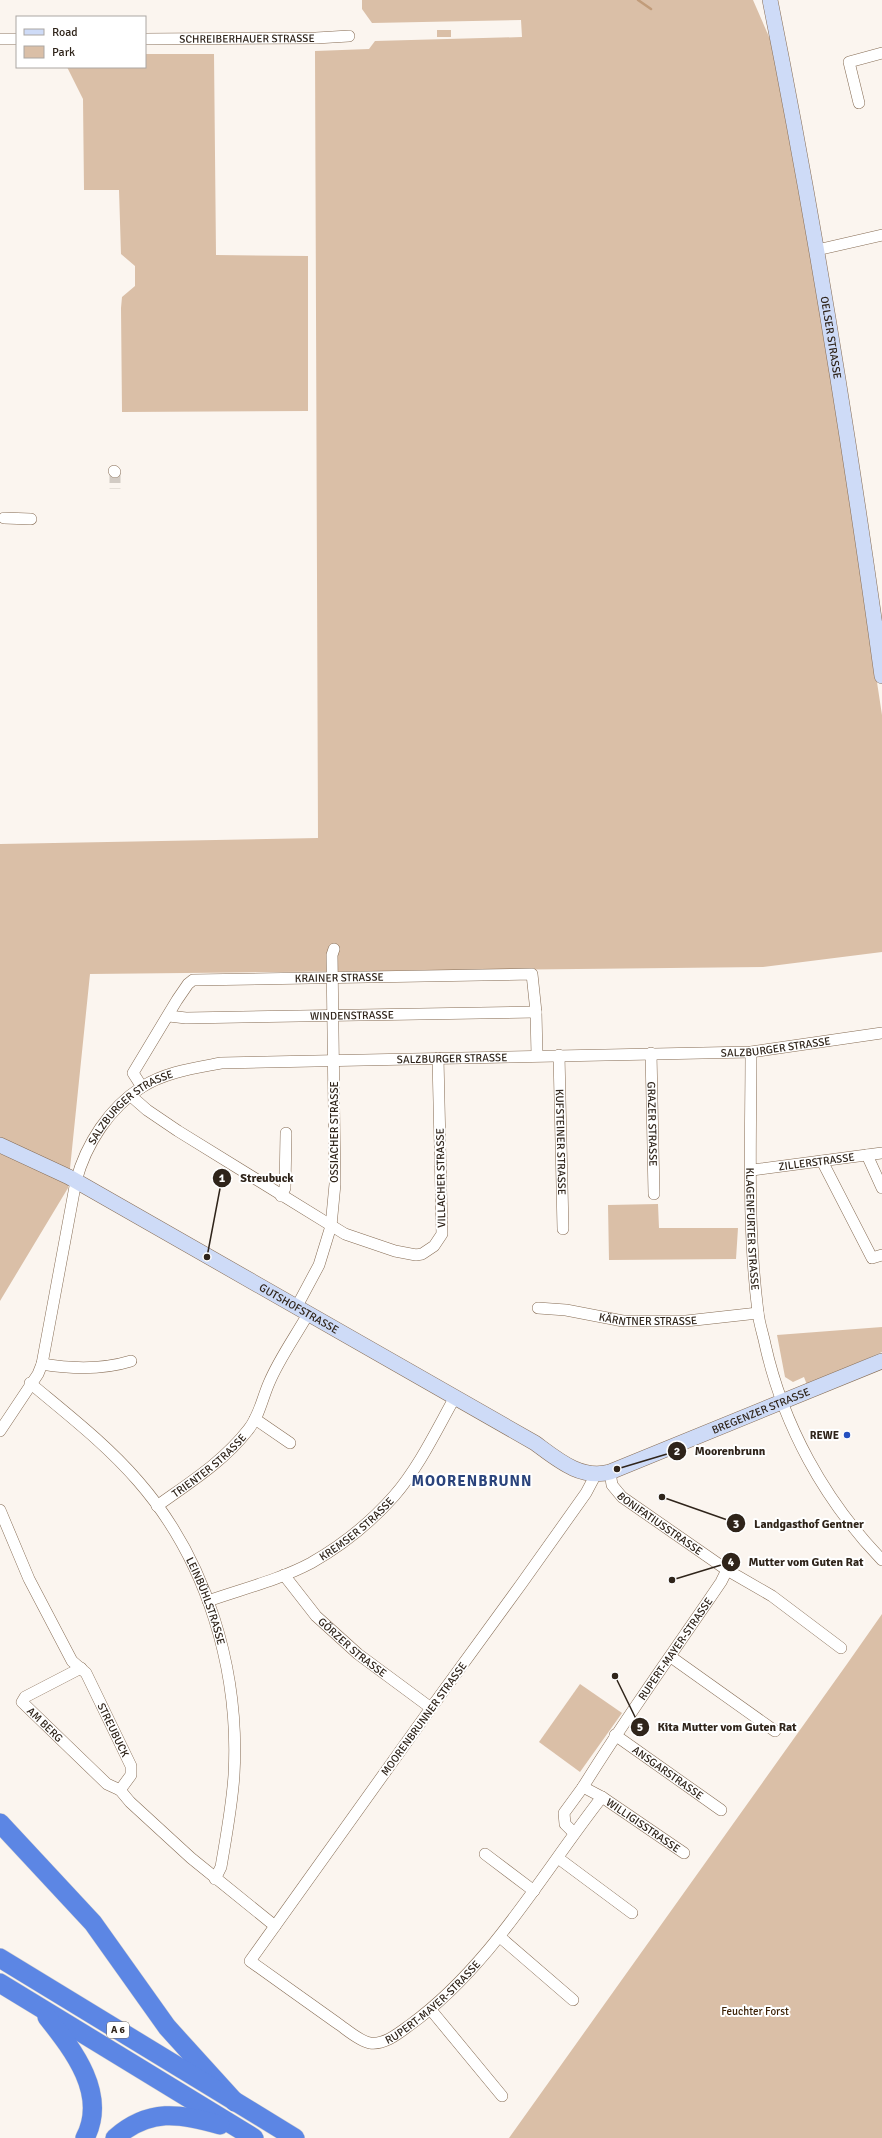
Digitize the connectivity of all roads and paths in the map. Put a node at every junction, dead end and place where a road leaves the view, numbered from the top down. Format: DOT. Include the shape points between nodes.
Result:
graph roads {
  1 [pos="770,0"];
  2 [pos="349,36"];
  3 [pos="0,39"];
  4 [pos="16,39"];
  5 [pos="146,39"];
  6 [pos="882,53"];
  7 [pos="859,103"];
  8 [pos="882,235"];
  9 [pos="817,250"];
  10 [pos="4,518"];
  11 [pos="31,519"];
  12 [pos="882,676"];
  13 [pos="334,949"];
  14 [pos="332,976"];
  15 [pos="536,1012"];
  16 [pos="169,1016"];
  17 [pos="332,1016"];
  18 [pos="882,1033"];
  19 [pos="751,1052"];
  20 [pos="651,1053"];
  21 [pos="559,1055"];
  22 [pos="537,1056"];
  23 [pos="438,1058"];
  24 [pos="334,1060"];
  25 [pos="142,1087"];
  26 [pos="131,1096"];
  27 [pos="286,1133"];
  28 [pos="0,1145"];
  29 [pos="882,1153"];
  30 [pos="867,1155"];
  31 [pos="822,1161"];
  32 [pos="752,1170"];
  33 [pos="76,1181"];
  34 [pos="882,1188"];
  35 [pos="654,1194"];
  36 [pos="281,1196"];
  37 [pos="331,1226"];
  38 [pos="564,1229"];
  39 [pos="877,1257"];
  40 [pos="538,1308"];
  41 [pos="302,1311"];
  42 [pos="758,1313"];
  43 [pos="132,1361"];
  44 [pos="882,1361"];
  45 [pos="42,1364"];
  46 [pos="30,1384"];
  47 [pos="454,1398"];
  48 [pos="782,1402"];
  49 [pos="255,1419"];
  50 [pos="0,1431"];
  51 [pos="290,1443"];
  52 [pos="610,1472"];
  53 [pos="595,1476"];
  54 [pos="157,1506"];
  55 [pos="0,1510"];
  56 [pos="882,1560"];
  57 [pos="727,1570"];
  58 [pos="284,1575"];
  59 [pos="208,1601"];
  60 [pos="841,1648"];
  61 [pos="671,1657"];
  62 [pos="81,1668"];
  63 [pos="431,1708"];
  64 [pos="775,1731"];
  65 [pos="615,1735"];
  66 [pos="583,1787"];
  67 [pos="120,1790"];
  68 [pos="602,1797"];
  69 [pos="721,1810"];
  70 [pos="0,1823"];
  71 [pos="574,1833"];
  72 [pos="485,1854"];
  73 [pos="684,1854"];
  74 [pos="558,1858"];
  75 [pos="215,1879"];
  76 [pos="534,1891"];
  77 [pos="632,1913"];
  78 [pos="275,1926"];
  79 [pos="500,1937"];
  80 [pos="0,1958"];
  81 [pos="250,1961"];
  82 [pos="0,1983"];
  83 [pos="573,2000"];
  84 [pos="40,2008"];
  85 [pos="430,2010"];
  86 [pos="502,2096"];
  87 [pos="235,2102"];
  88 [pos="251,2136"];
  89 [pos="85,2138"];
  90 [pos="115,2138"];
  91 [pos="294,2138"];
  1 -- 9 [label="street, OELSER STRASSE" via="803,164"];
  2 -- 5 [label="street, SCHREIBERHAUER STRASSE"];
  3 -- 4 [label="street"];
  6 -- 7 [label="street" via="849,62"];
  8 -- 9 [label="street"];
  9 -- 12 [label="street, OELSER STRASSE"];
  10 -- 11 [label="street"];
  13 -- 14 [label="street, OSSIACHER STRASSE"];
  14 -- 15 [label="street, KRAINER STRASSE" via="532,974"];
  14 -- 16 [label="street, KRAINER STRASSE" via="193,980"];
  14 -- 17 [label="street, OSSIACHER STRASSE"];
  15 -- 17 [label="street, WINDENSTRASSE"];
  15 -- 22 [label="street, KRAINER STRASSE"];
  16 -- 17 [label="street, WINDENSTRASSE"];
  16 -- 25 [label="street, KRAINER STRASSE" via="134,1073"];
  17 -- 24 [label="street, OSSIACHER STRASSE"];
  18 -- 19 [label="street, SALZBURGER STRASSE"];
  19 -- 20 [label="street, SALZBURGER STRASSE"];
  19 -- 32 [label="street, KLAGENFURTER STRASSE"];
  20 -- 21 [label="street, SALZBURGER STRASSE"];
  20 -- 35 [label="street, GRAZER STRASSE"];
  21 -- 22 [label="street, SALZBURGER STRASSE"];
  21 -- 38 [label="street, KUFSTEINER STRASSE"];
  22 -- 23 [label="street, SALZBURGER STRASSE"];
  23 -- 24 [label="street, SALZBURGER STRASSE"];
  23 -- 37 [label="street, VILLACHER STRASSE" via="442,1234 439,1240 422,1254 407,1255 346,1234"];
  24 -- 25 [label="street, SALZBURGER STRASSE" via="221,1063 179,1071"];
  24 -- 37 [label="street, OSSIACHER STRASSE" via="335,1184"];
  25 -- 26 [label="street, SALZBURGER STRASSE"];
  26 -- 33 [label="street, SALZBURGER STRASSE" via="107,1119 94,1138 83,1158"];
  26 -- 36 [label="street, VILLACHER STRASSE" via="178,1131"];
  27 -- 36 [label="street" via="285,1188"];
  28 -- 33 [label="street, GUTSHOFSTRASSE"];
  29 -- 30 [label="street, ZILLERSTRASSE"];
  30 -- 31 [label="street, ZILLERSTRASSE"];
  30 -- 34 [label="street"];
  31 -- 32 [label="street, ZILLERSTRASSE"];
  31 -- 39 [label="street"];
  32 -- 42 [label="street, KLAGENFURTER STRASSE" via="753,1261"];
  33 -- 41 [label="street, GUTSHOFSTRASSE"];
  33 -- 45 [label="street"];
  36 -- 37 [label="street, VILLACHER STRASSE"];
  37 -- 41 [label="street, OSSIACHER STRASSE"];
  40 -- 42 [label="street, KÄRNTNER STRASSE" via="566,1310 623,1321 686,1321"];
  41 -- 47 [label="street, GUTSHOFSTRASSE"];
  41 -- 49 [label="street, TRIENTER STRASSE"];
  42 -- 48 [label="street, KLAGENFURTER STRASSE" via="772,1376"];
  43 -- 45 [label="street" via="104,1367 66,1368"];
  44 -- 48 [label="street, BREGENZER STRASSE"];
  45 -- 46 [label="street"];
  46 -- 50 [label="street"];
  46 -- 54 [label="street, LEINBÜHLSTRASSE" via="111,1454 138,1481"];
  47 -- 53 [label="street, GUTSHOFSTRASSE" via="535,1443 572,1468"];
  47 -- 58 [label="street, KREMSER STRASSE" via="415,1466 380,1510 337,1546 311,1563"];
  48 -- 52 [label="street, BREGENZER STRASSE"];
  48 -- 56 [label="street, KLAGENFURTER STRASSE" via="823,1486"];
  49 -- 51 [label="street"];
  49 -- 54 [label="street, TRIENTER STRASSE" via="232,1449"];
  52 -- 53 [label="street, BREGENZER STRASSE"];
  52 -- 57 [label="street, BONIFATIUSSTRASSE" via="612,1484 618,1493"];
  53 -- 63 [label="street, MOORENBRUNNER STRASSE" via="586,1493"];
  54 -- 59 [label="street, LEINBÜHLSTRASSE" via="188,1554"];
  55 -- 62 [label="street, STREUBUCK" via="29,1579 72,1661"];
  57 -- 60 [label="street, BONIFATIUSSTRASSE" via="772,1596"];
  57 -- 61 [label="street, RUPERT-MAYER-STRASSE" via="722,1582"];
  58 -- 59 [label="street, KREMSER STRASSE"];
  58 -- 63 [label="street, GÖRZER STRASSE" via="316,1616 358,1654"];
  59 -- 75 [label="street, LEINBÜHLSTRASSE" via="226,1660 234,1724 233,1783 221,1868"];
  61 -- 64 [label="street"];
  61 -- 65 [label="street, RUPERT-MAYER-STRASSE"];
  62 -- 67 [label="street, STREUBUCK" via="86,1673 131,1766 131,1775"];
  62 -- 67 [label="street, AM BERG" via="22,1702 107,1784"];
  63 -- 78 [label="street, MOORENBRUNNER STRASSE"];
  65 -- 66 [label="street, RUPERT-MAYER-STRASSE"];
  65 -- 69 [label="street, ANSGARSTRASSE"];
  66 -- 68 [label="street"];
  66 -- 71 [label="street, RUPERT-MAYER-STRASSE" via="564,1814 564,1824"];
  67 -- 75 [label="street"];
  68 -- 71 [label="street, RUPERT-MAYER-STRASSE"];
  68 -- 73 [label="street, WILLIGISSTRASSE"];
  70 -- 87 [label="highway" via="94,1923 167,2027"];
  71 -- 74 [label="street, RUPERT-MAYER-STRASSE"];
  72 -- 76 [label="street"];
  74 -- 76 [label="street, RUPERT-MAYER-STRASSE"];
  74 -- 77 [label="street"];
  75 -- 78 [label="street"];
  76 -- 79 [label="street, RUPERT-MAYER-STRASSE"];
  78 -- 81 [label="street, MOORENBRUNNER STRASSE"];
  79 -- 83 [label="street"];
  79 -- 85 [label="street, RUPERT-MAYER-STRASSE"];
  80 -- 87 [label="highway, A 6"];
  81 -- 85 [label="street, RUPERT-MAYER-STRASSE" via="369,2043 381,2042 396,2036"];
  82 -- 84 [label="highway, A 6"];
  84 -- 88 [label="highway, A 6"];
  84 -- 89 [label="highway, A 6" via="75,2054 88,2082 93,2110"];
  85 -- 86 [label="street"];
  87 -- 91 [label="highway, A 6"];
  88 -- 90 [label="highway" via="176,2114 162,2115 140,2122 126,2128"];
}
